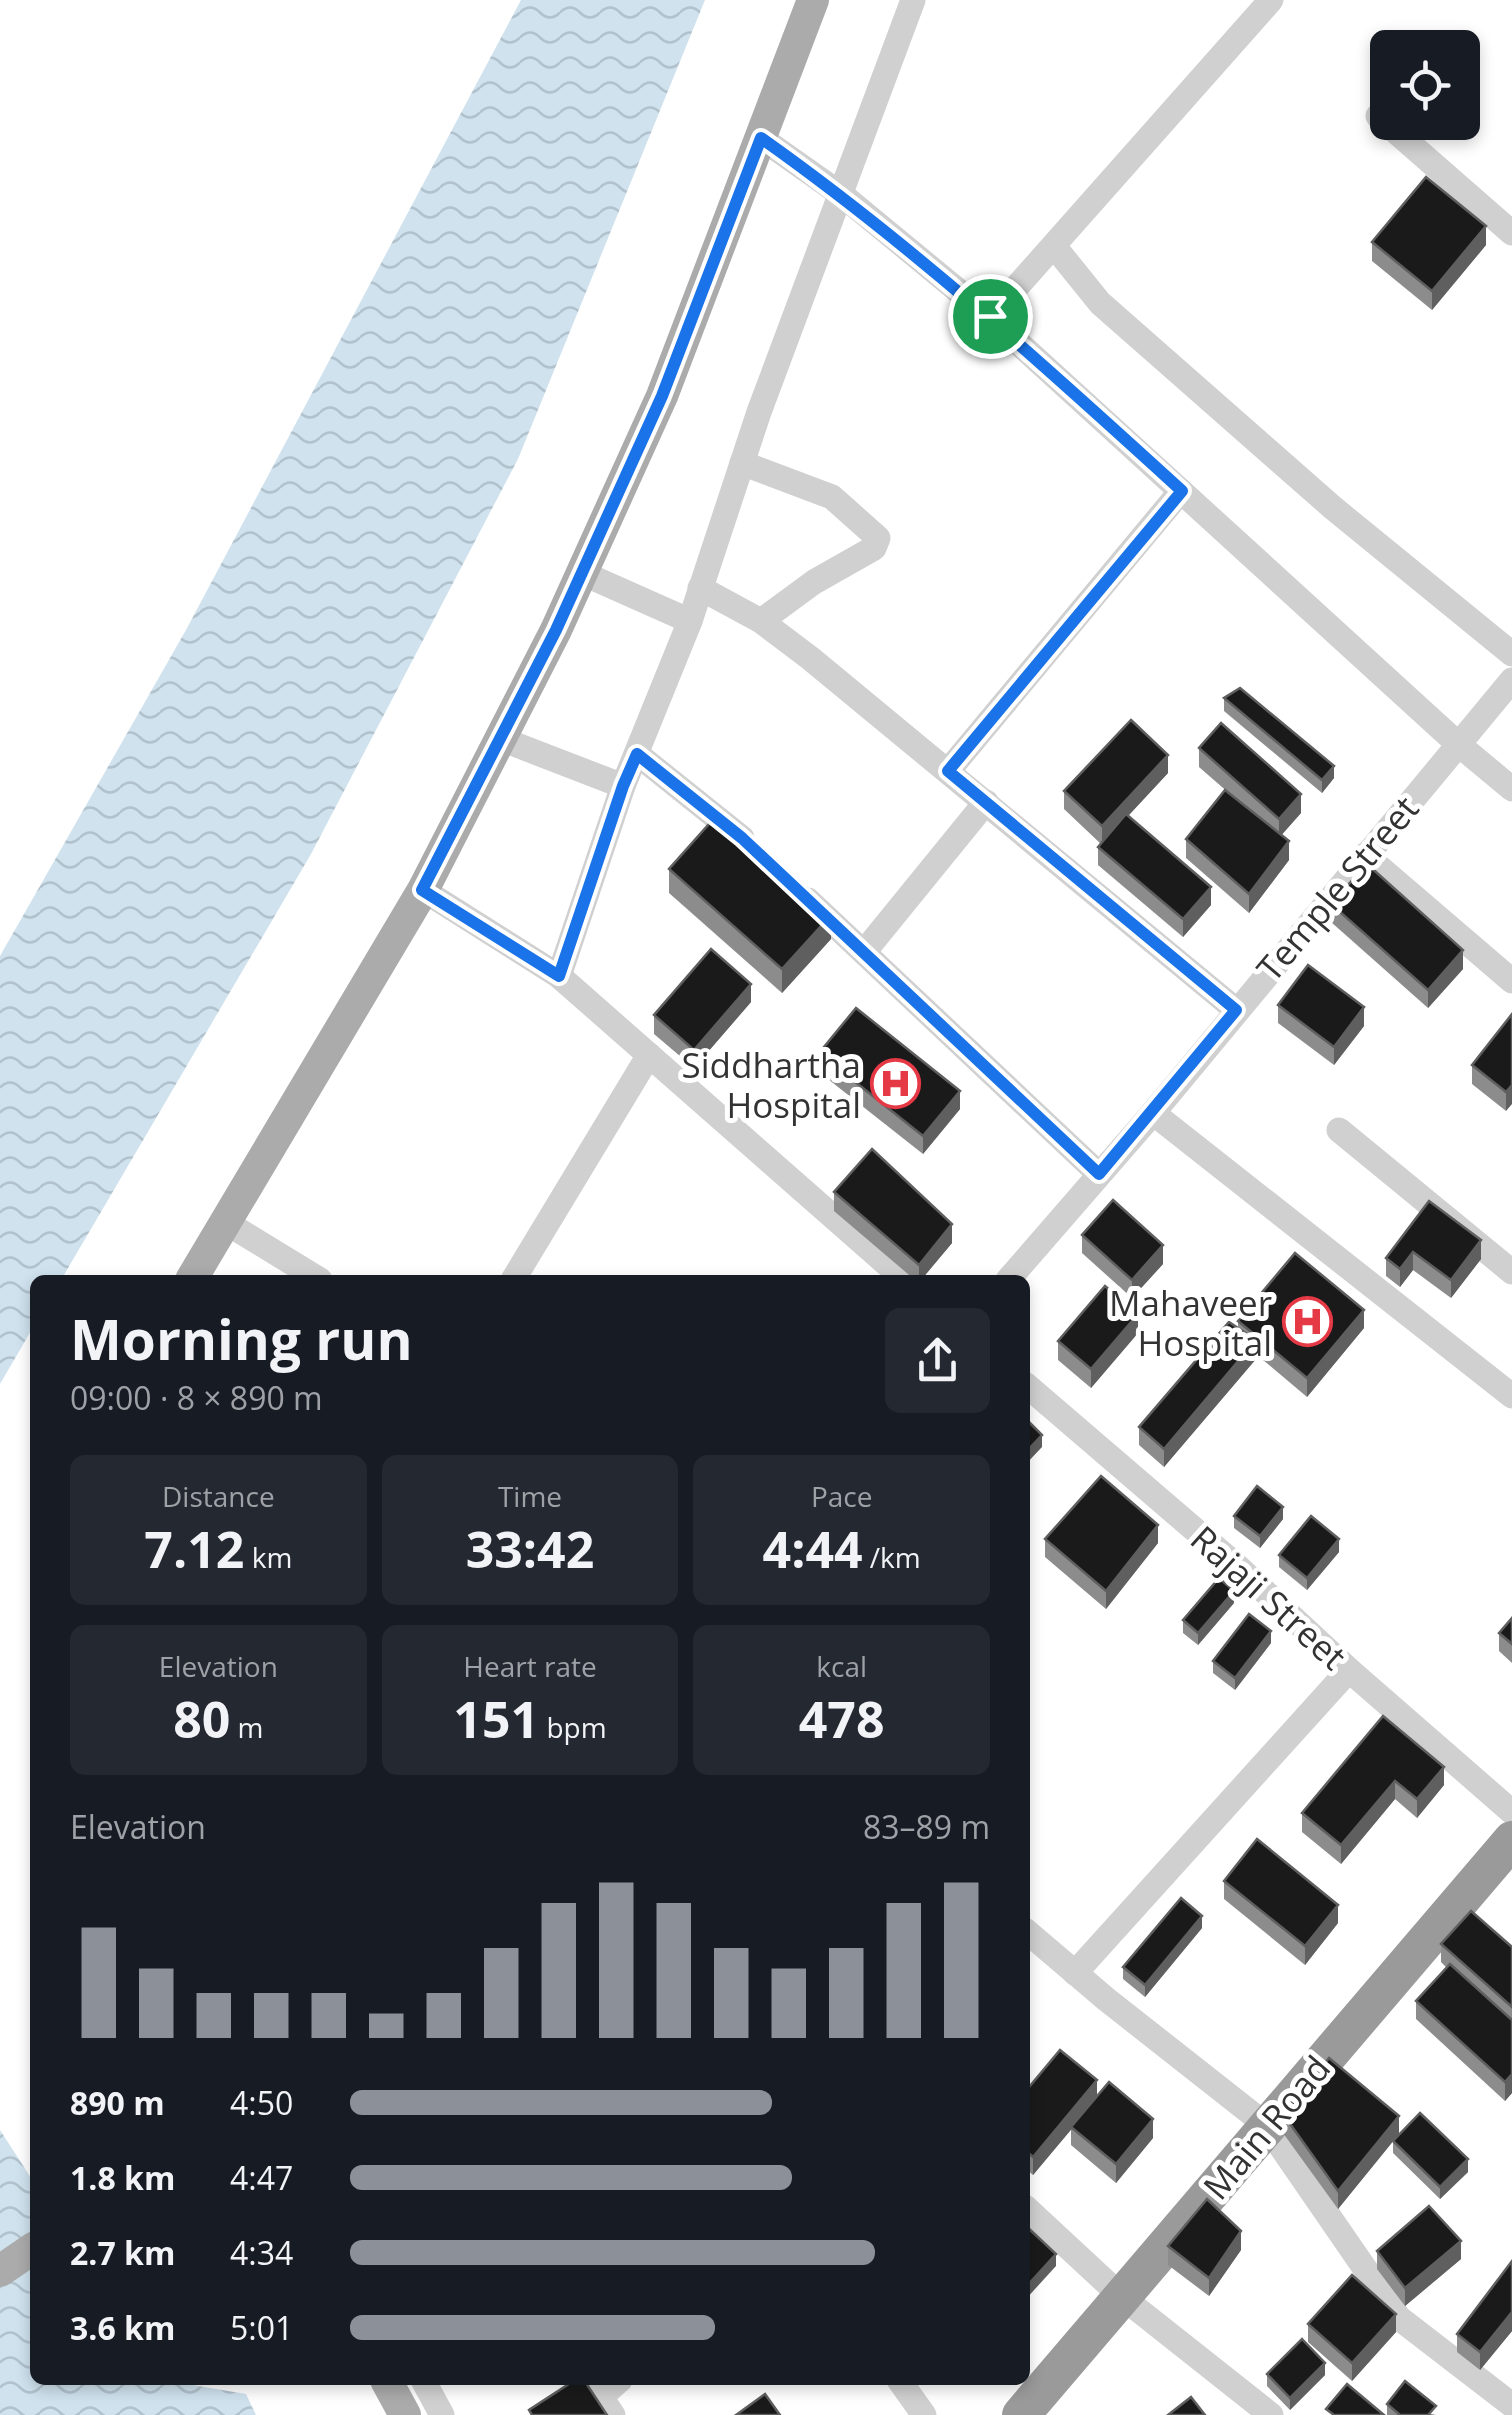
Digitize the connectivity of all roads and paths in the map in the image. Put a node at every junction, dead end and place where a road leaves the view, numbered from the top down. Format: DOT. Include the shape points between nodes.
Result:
graph roads {
  1 [pos="813,0"];
  2 [pos="914,0"];
  3 [pos="1271,0"];
  4 [pos="761,138"];
  5 [pos="1405,140"];
  6 [pos="842,196"];
  7 [pos="1512,233"];
  8 [pos="1054,246"];
  9 [pos="990,316"];
  10 [pos="742,463"];
  11 [pos="1182,491"];
  12 [pos="582,573"];
  13 [pos="700,588"];
  14 [pos="690,621"];
  15 [pos="761,621"];
  16 [pos="1512,654"];
  17 [pos="1512,680"];
  18 [pos="501,739"];
  19 [pos="1458,744"];
  20 [pos="637,754"];
  21 [pos="948,771"];
  22 [pos="623,786"];
  23 [pos="1512,789"];
  24 [pos="986,802"];
  25 [pos="755,850"];
  26 [pos="1365,855"];
  27 [pos="796,888"];
  28 [pos="422,890"];
  29 [pos="864,952"];
  30 [pos="559,976"];
  31 [pos="1512,981"];
  32 [pos="1236,1010"];
  33 [pos="650,1056"];
  34 [pos="1153,1114"];
  35 [pos="1339,1130"];
  36 [pos="1099,1174"];
  37 [pos="226,1222"];
  38 [pos="1512,1272"];
  39 [pos="194,1275"];
  40 [pos="312,1275"];
  41 [pos="516,1275"];
  42 [pos="899,1275"];
  43 [pos="1012,1275"];
  44 [pos="1030,1388"];
  45 [pos="1512,1396"];
  46 [pos="1349,1670"];
  47 [pos="1512,1812"];
  48 [pos="1512,1840"];
  49 [pos="1030,1934"];
  50 [pos="1075,1973"];
  51 [pos="1266,2125"];
  52 [pos="1030,2212"];
  53 [pos="30,2250"];
  54 [pos="0,2271"];
  55 [pos="1122,2297"];
  56 [pos="389,2385"];
  57 [pos="426,2385"];
  58 [pos="903,2385"];
  59 [pos="1512,2405"];
  60 [pos="406,2415"];
  61 [pos="442,2415"];
  62 [pos="924,2415"];
  63 [pos="1020,2415"];
  64 [pos="1270,2415"];
  1 -- 4 [label="main road"];
  2 -- 6 [label="street"];
  3 -- 8 [label="street"];
  4 -- 6 [label="street"];
  4 -- 12 [label="main road" via="662,396"];
  5 -- 7 [label="street"];
  6 -- 9 [label="street"];
  6 -- 10 [label="street"];
  8 -- 9 [label="street"];
  8 -- 16 [label="street" via="1100,303"];
  9 -- 11 [label="street"];
  10 -- 13 [label="street"];
  10 -- 15 [label="street" via="832,498 878,538 874,548"];
  11 -- 19 [label="street"];
  11 -- 21 [label="street"];
  12 -- 14 [label="street"];
  12 -- 18 [label="main road"];
  13 -- 14 [label="street"];
  13 -- 15 [label="street"];
  14 -- 20 [label="street"];
  15 -- 21 [label="street"];
  17 -- 19 [label="street, Temple Street"];
  18 -- 22 [label="street"];
  18 -- 28 [label="main road"];
  19 -- 23 [label="street"];
  19 -- 26 [label="street, Temple Street"];
  20 -- 22 [label="street"];
  20 -- 25 [label="street"];
  21 -- 24 [label="street"];
  22 -- 30 [label="street"];
  24 -- 29 [label="street"];
  24 -- 32 [label="street"];
  26 -- 31 [label="street"];
  26 -- 32 [label="street, Temple Street"];
  27 -- 29 [label="street"];
  28 -- 30 [label="street"];
  28 -- 37 [label="main road"];
  29 -- 36 [label="street"];
  30 -- 33 [label="street"];
  32 -- 34 [label="street, Temple Street"];
  33 -- 41 [label="street"];
  33 -- 42 [label="street"];
  34 -- 36 [label="street, Temple Street"];
  34 -- 45 [label="street"];
  35 -- 38 [label="street"];
  36 -- 43 [label="street, Temple Street"];
  37 -- 39 [label="main road"];
  37 -- 40 [label="street"];
  44 -- 46 [label="street, Rajaji Street"];
  46 -- 47 [label="street, Rajaji Street"];
  46 -- 50 [label="street"];
  48 -- 51 [label="highway, Main Road"];
  49 -- 50 [label="street"];
  50 -- 51 [label="street"];
  51 -- 55 [label="highway, Main Road"];
  51 -- 59 [label="street" via="1399,2318"];
  52 -- 55 [label="street"];
  53 -- 54 [label="main road"];
  55 -- 63 [label="highway, Main Road"];
  55 -- 64 [label="street"];
  56 -- 60 [label="main road"];
  57 -- 61 [label="street"];
  58 -- 62 [label="street"];
}
